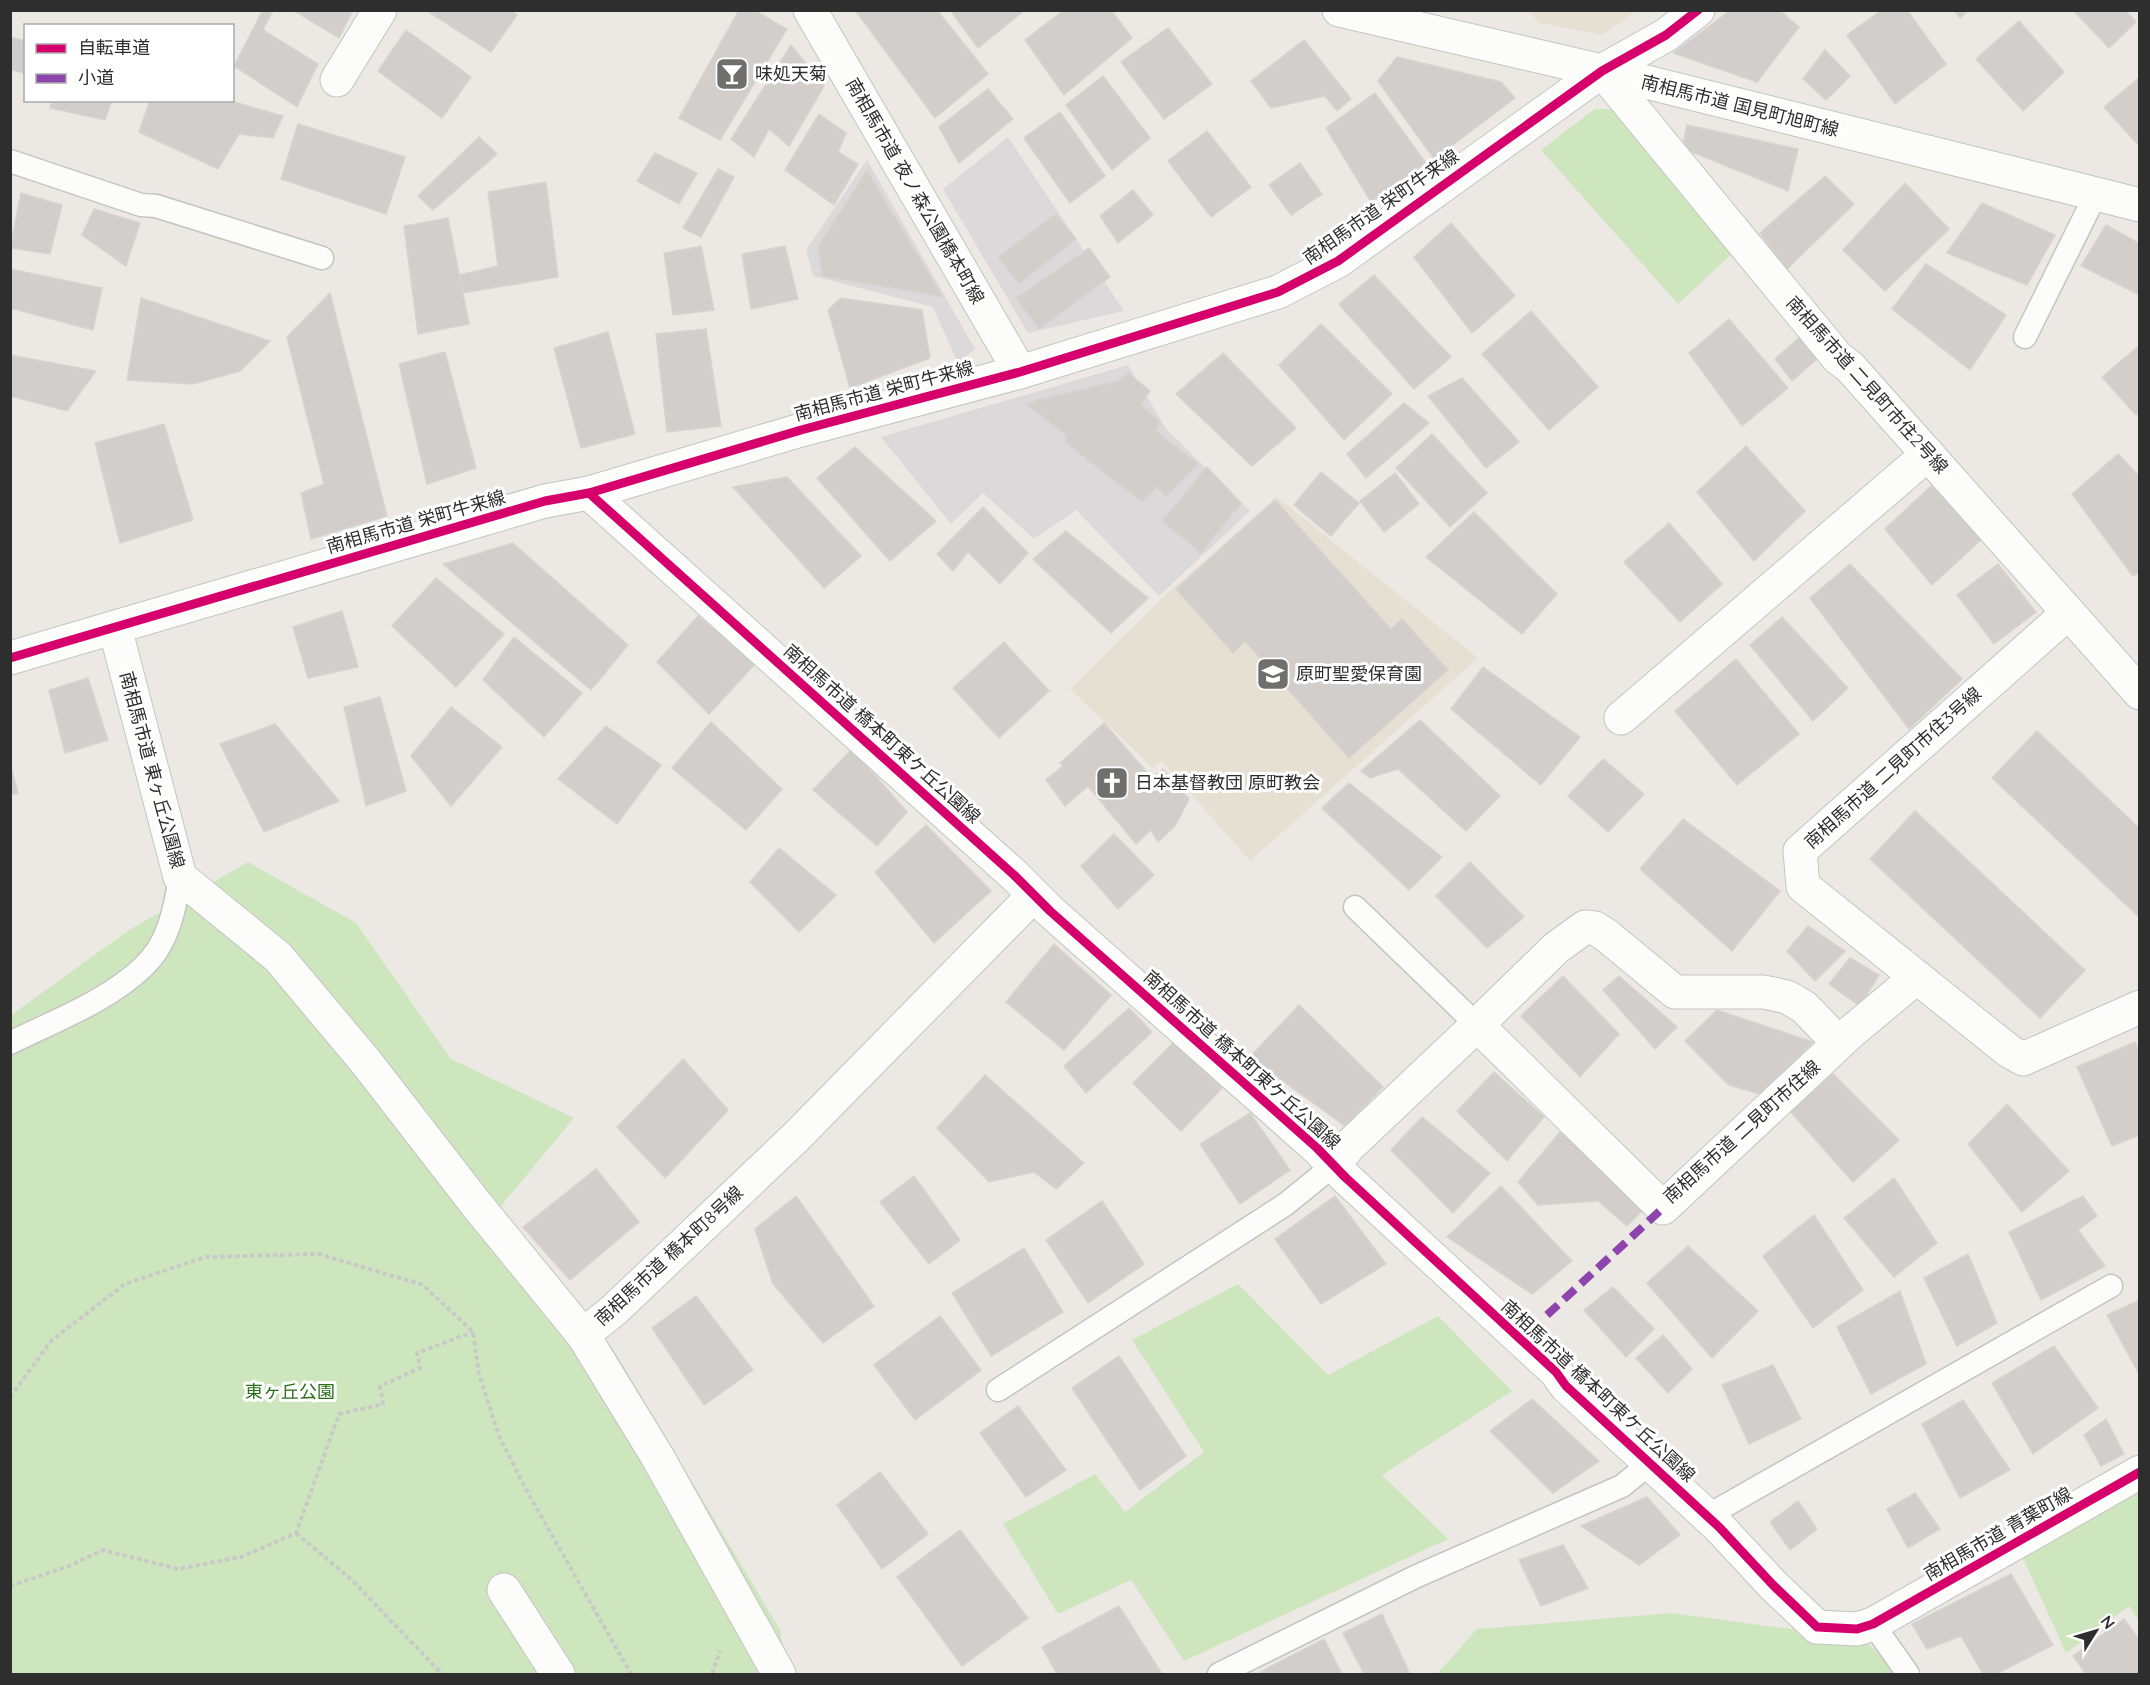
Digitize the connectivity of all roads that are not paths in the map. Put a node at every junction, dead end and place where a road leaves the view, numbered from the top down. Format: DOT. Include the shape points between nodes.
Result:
graph roads {
  1 [pos="380,10"];
  2 [pos="810,10"];
  3 [pos="1339,10"];
  4 [pos="1698,10"];
  5 [pos="1602,71"];
  6 [pos="337,80"];
  7 [pos="10,161"];
  8 [pos="2096,194"];
  9 [pos="2139,205"];
  10 [pos="322,258"];
  11 [pos="2025,337"];
  12 [pos="1020,372"];
  13 [pos="1928,454"];
  14 [pos="589,492"];
  15 [pos="2068,613"];
  16 [pos="115,627"];
  17 [pos="10,658"];
  18 [pos="2139,693"];
  19 [pos="1622,718"];
  20 [pos="180,877"];
  21 [pos="1034,895"];
  22 [pos="1356,907"];
  23 [pos="1917,977"];
  24 [pos="2139,1007"];
  25 [pos="1477,1025"];
  26 [pos="10,1043"];
  27 [pos="1839,1043"];
  28 [pos="1334,1165"];
  29 [pos="2111,1286"];
  30 [pos="583,1335"];
  31 [pos="998,1390"];
  32 [pos="1649,1464"];
  33 [pos="2139,1472"];
  34 [pos="1707,1516"];
  35 [pos="504,1590"];
  36 [pos="1873,1624"];
  37 [pos="558,1674"];
  38 [pos="780,1674"];
  39 [pos="1218,1674"];
  40 [pos="1908,1674"];
  1 -- 6 [label="street"];
  2 -- 12 [label="street, 南相馬市道 夜ノ森公園橋本町線"];
  3 -- 5 [label="street, 南相馬市道 国見町旭町線"];
  4 -- 5 [label="street, 南相馬市道 栄町牛来線" via="1666,35"];
  5 -- 8 [label="street, 南相馬市道 国見町旭町線"];
  5 -- 12 [label="street, 南相馬市道 栄町牛来線" via="1313,276 1268,296"];
  5 -- 13 [label="street, 南相馬市道 二見町市住2号線" via="1838,358"];
  7 -- 10 [label="lane" via="141,205 156,206"];
  8 -- 9 [label="street, 南相馬市道 国見町旭町線"];
  8 -- 11 [label="lane"];
  12 -- 14 [label="street, 南相馬市道 栄町牛来線"];
  13 -- 15 [label="street, 南相馬市道 二見町市住2号線"];
  13 -- 19 [label="street"];
  14 -- 16 [label="street, 南相馬市道 栄町牛来線" via="545,501"];
  14 -- 21 [label="street, 南相馬市道 橋本町東ケ丘公園線"];
  15 -- 18 [label="street, 南相馬市道 二見町市住2号線"];
  15 -- 23 [label="street, 南相馬市道 二見町市住3号線" via="1800,851 1803,885"];
  16 -- 17 [label="street, 南相馬市道 栄町牛来線"];
  16 -- 20 [label="street, 南相馬市道 東ヶ丘公園線"];
  20 -- 26 [label="lane, 南相馬市道 東ヶ丘公園線" via="175,911 163,940 144,968 112,991"];
  20 -- 30 [label="street, 南相馬市道 橋本町8号線" via="278,957"];
  21 -- 28 [label="street, 南相馬市道 橋本町東ケ丘公園線"];
  21 -- 30 [label="street, 南相馬市道 橋本町8号線" via="796,1137"];
  22 -- 25 [label="lane"];
  23 -- 24 [label="street" via="2023,1059"];
  23 -- 27 [label="street, 南相馬市道 二見町市住線"];
  25 -- 27 [label="street" via="1556,948 1585,927 1606,934 1675,992 1764,992 1787,997 1804,1007"];
  25 -- 27 [label="street, 南相馬市道 二見町市住線" via="1663,1208"];
  25 -- 28 [label="street"];
  28 -- 31 [label="lane" via="1276,1211"];
  28 -- 32 [label="street, 南相馬市道 橋本町東ケ丘公園線"];
  29 -- 34 [label="lane"];
  30 -- 38 [label="street"];
  32 -- 34 [label="street, 南相馬市道 橋本町東ケ丘公園線"];
  32 -- 39 [label="lane" via="1622,1486 1417,1576"];
  33 -- 36 [label="street, 南相馬市道 青葉町線"];
  34 -- 36 [label="street, 南相馬市道 橋本町東ケ丘公園線" via="1817,1627 1857,1629"];
  35 -- 37 [label="street"];
  36 -- 40 [label="lane"];
}
